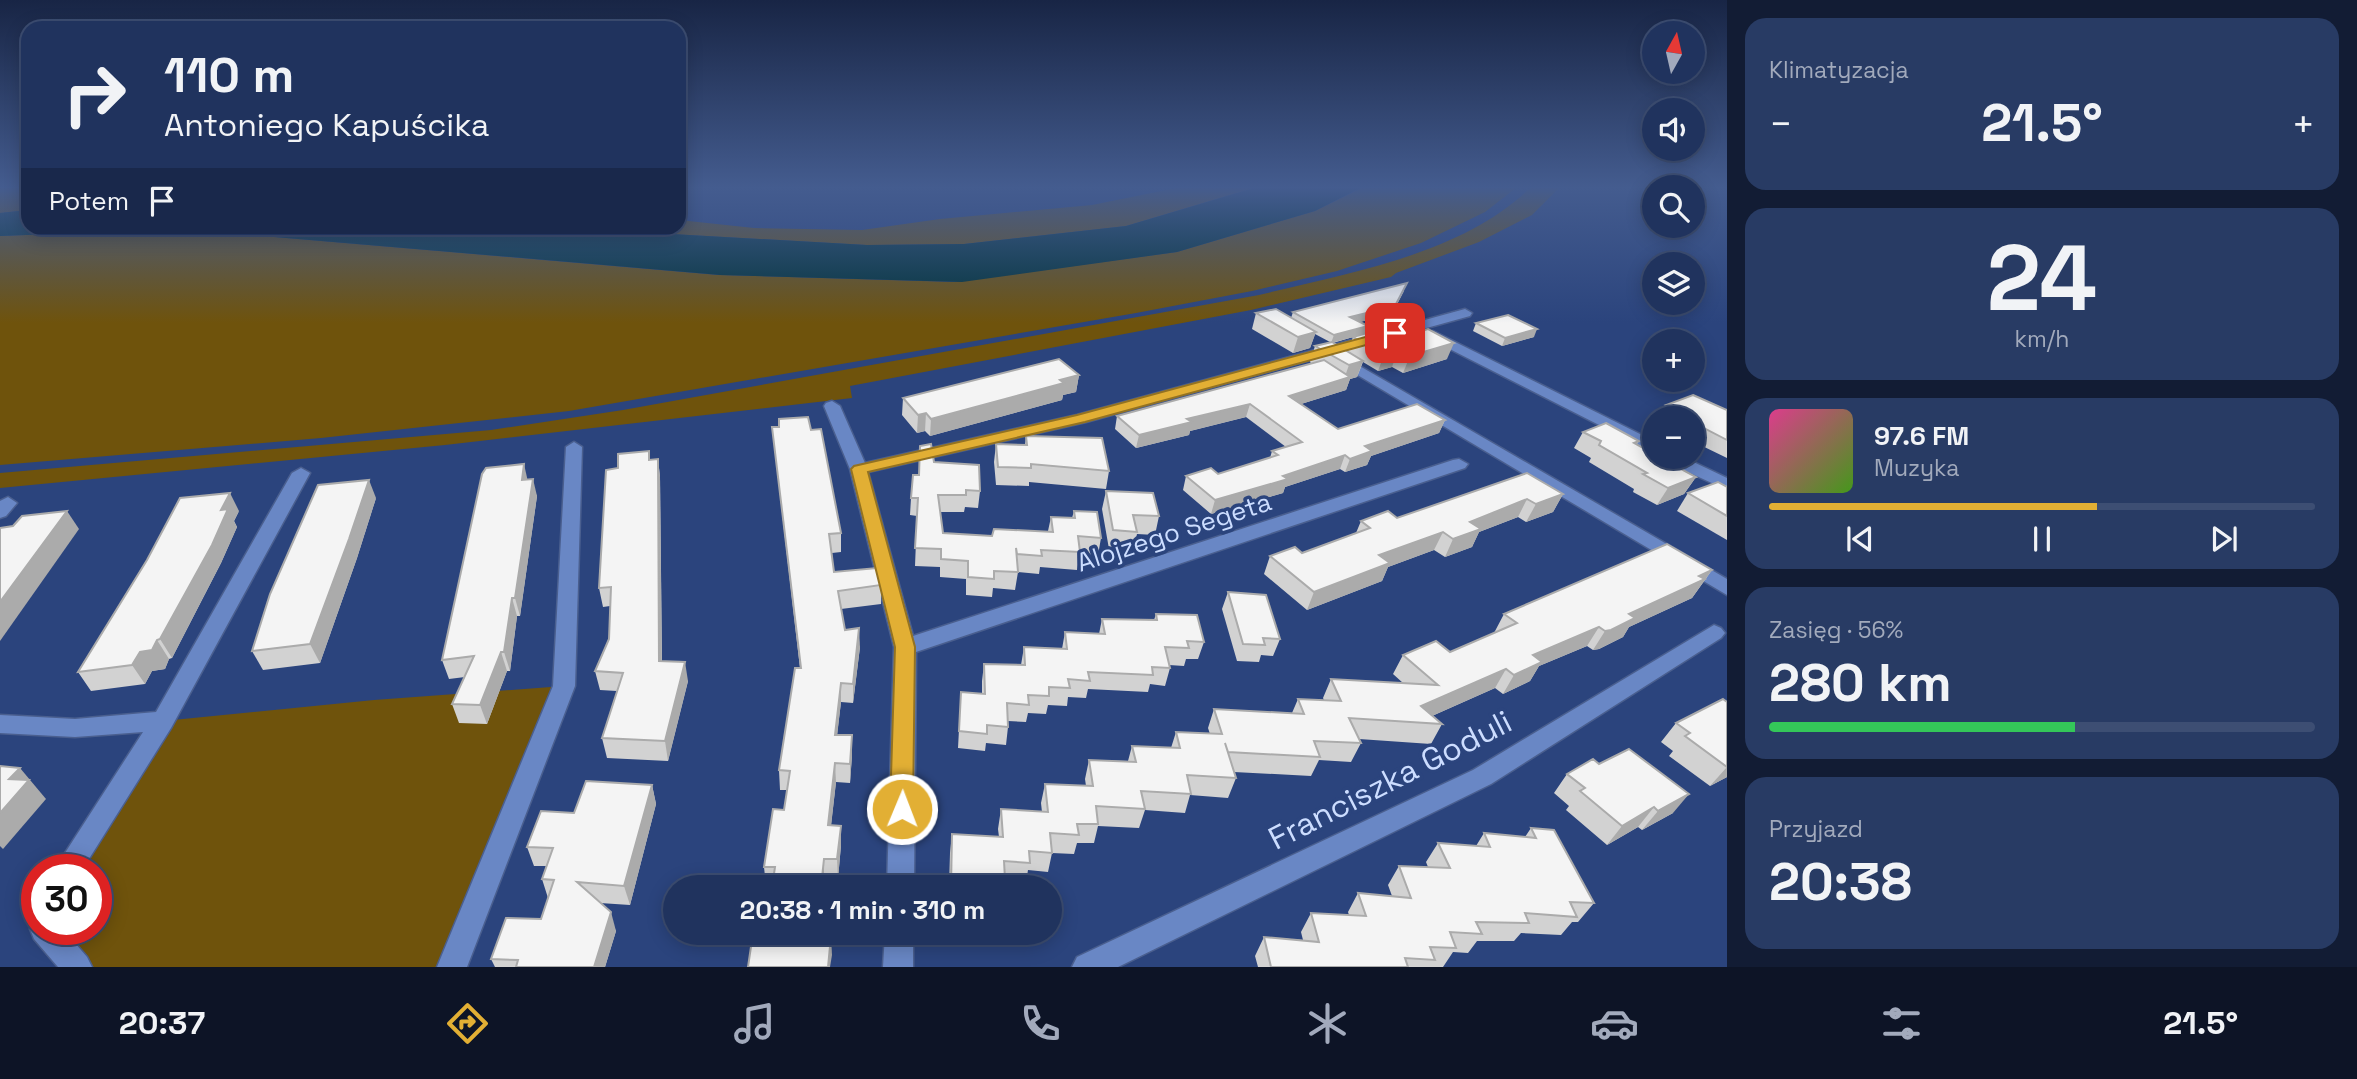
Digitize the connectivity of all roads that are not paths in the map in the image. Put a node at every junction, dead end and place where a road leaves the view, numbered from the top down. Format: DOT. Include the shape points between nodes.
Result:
graph roads {
  1 [pos="1465,313"];
  2 [pos="1418,327"];
  3 [pos="1320,346"];
  4 [pos="832,406"];
  5 [pos="1642,442"];
  6 [pos="575,447"];
  7 [pos="1459,464"];
  8 [pos="859,469"];
  9 [pos="1694,469"];
  10 [pos="301,474"];
  11 [pos="1727,485"];
  12 [pos="1727,588"];
  13 [pos="1714,633"];
  14 [pos="905,647"];
  15 [pos="163,721"];
  16 [pos="0,724"];
  17 [pos="77,854"];
  18 [pos="900,875"];
  19 [pos="57,945"];
  20 [pos="899,945"];
  21 [pos="76,967"];
  22 [pos="452,967"];
  23 [pos="898,967"];
  24 [pos="1087,967"];
  1 -- 2 [label="street"];
  2 -- 3 [label="street"];
  2 -- 5 [label="street"];
  3 -- 8 [label="street" via="1080,419"];
  3 -- 12 [label="street"];
  4 -- 8 [label="street"];
  6 -- 22 [label="street" via="564,685"];
  7 -- 14 [label="street, Alojzego Segeta"];
  8 -- 14 [label="street"];
  9 -- 11 [label="street"];
  10 -- 15 [label="street"];
  13 -- 24 [label="street, Franciszka Goduli" via="1482,777"];
  14 -- 18 [label="street"];
  15 -- 16 [label="street" via="75,728"];
  15 -- 17 [label="street"];
  19 -- 21 [label="street"];
  20 -- 23 [label="street"];
}
